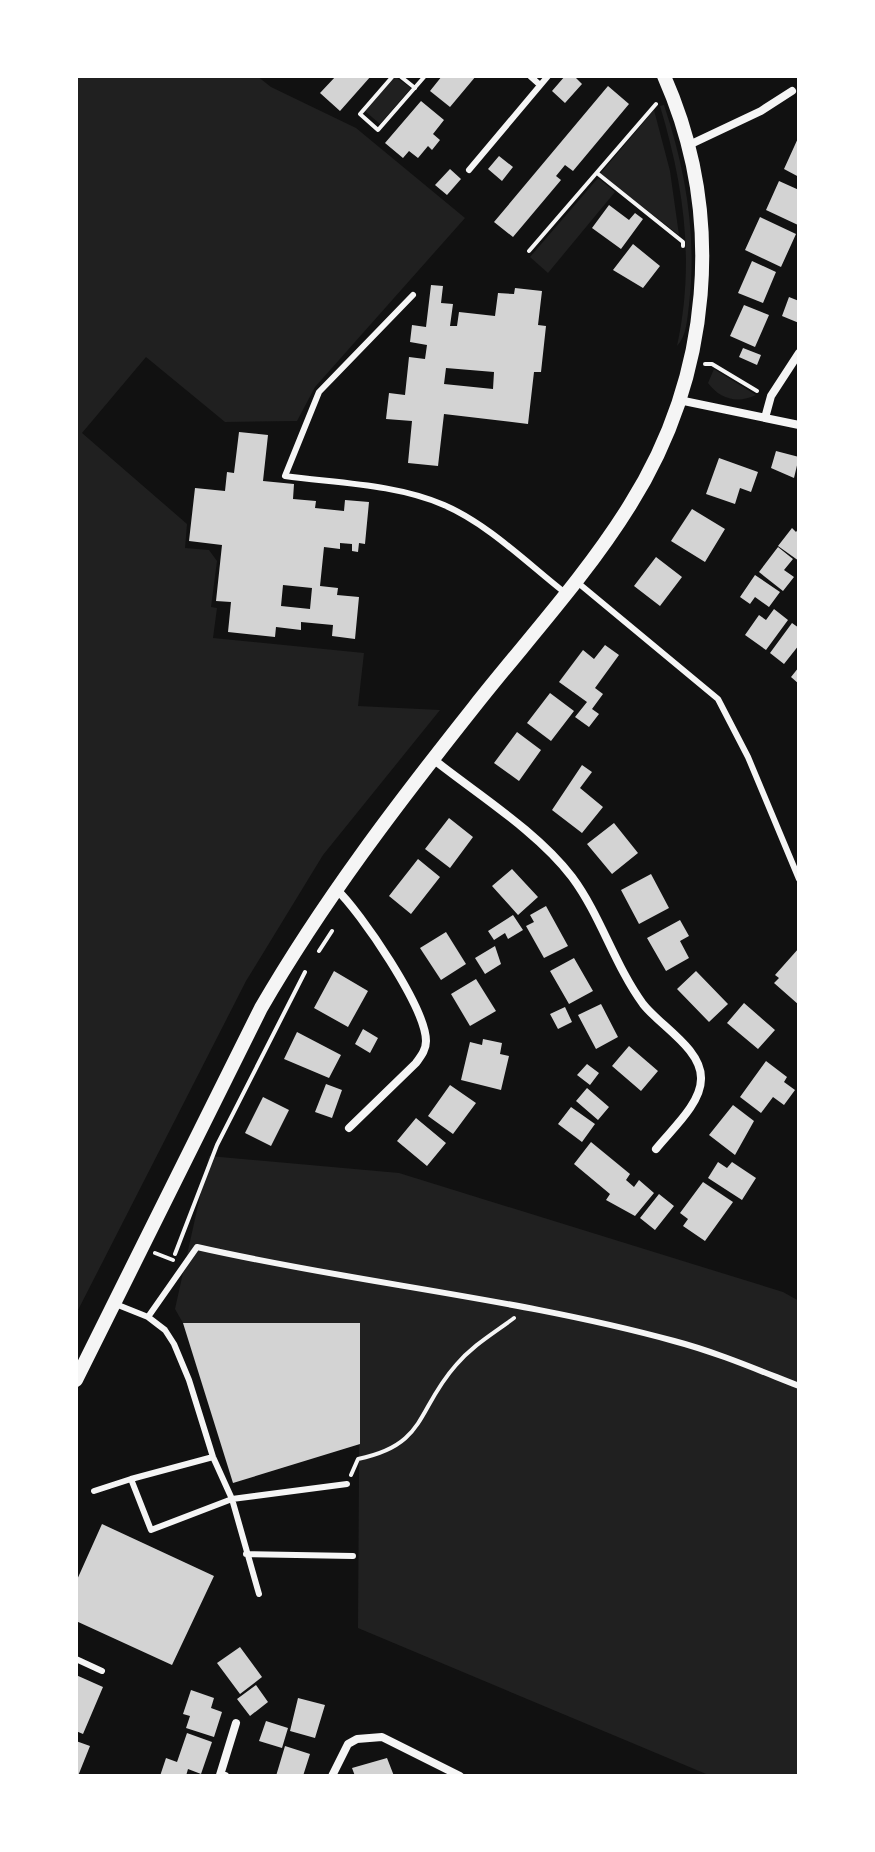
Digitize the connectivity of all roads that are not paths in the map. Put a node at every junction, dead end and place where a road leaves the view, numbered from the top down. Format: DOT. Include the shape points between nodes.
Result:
graph roads {
  1 [pos="530,76"];
  2 [pos="548,76"];
  3 [pos="664,76"];
  4 [pos="540,85"];
  5 [pos="792,91"];
  6 [pos="689,145"];
  7 [pos="469,170"];
  8 [pos="413,295"];
  9 [pos="799,353"];
  10 [pos="679,400"];
  11 [pos="765,418"];
  12 [pos="799,425"];
  13 [pos="569,586"];
  14 [pos="433,759"];
  15 [pos="799,879"];
  16 [pos="335,889"];
  17 [pos="349,1128"];
  18 [pos="656,1149"];
  19 [pos="113,1303"];
  20 [pos="148,1317"];
  21 [pos="76,1380"];
  22 [pos="799,1386"];
  23 [pos="213,1457"];
  24 [pos="131,1479"];
  25 [pos="347,1484"];
  26 [pos="94,1491"];
  27 [pos="232,1499"];
  28 [pos="246,1554"];
  29 [pos="353,1556"];
  30 [pos="259,1594"];
  31 [pos="76,1659"];
  32 [pos="102,1671"];
  33 [pos="236,1723"];
  34 [pos="222,1776"];
  35 [pos="332,1776"];
  36 [pos="460,1776"];
  1 -- 4 [label="lane"];
  2 -- 4 [label="lane"];
  3 -- 6 [label="street"];
  4 -- 7 [label="lane"];
  5 -- 6 [label="street"];
  6 -- 10 [label="street" via="703,255 700,314"];
  8 -- 13 [label="lane" via="319,392 285,476 395,491 443,505"];
  9 -- 11 [label="street" via="770,399"];
  10 -- 11 [label="street"];
  10 -- 13 [label="street" via="632,502"];
  11 -- 12 [label="street"];
  13 -- 14 [label="street"];
  13 -- 15 [label="lane" via="718,699"];
  14 -- 16 [label="street"];
  14 -- 18 [label="street" via="563,866 644,1006 696,1060 699,1094"];
  16 -- 17 [label="street" via="351,903 406,993 426,1044 406,1074"];
  16 -- 19 [label="street" via="261,1008"];
  19 -- 20 [label="lane"];
  19 -- 21 [label="street"];
  20 -- 22 [label="lane" via="197,1247 675,1341"];
  20 -- 23 [label="lane" via="174,1344"];
  23 -- 24 [label="lane"];
  23 -- 27 [label="lane"];
  24 -- 26 [label="lane"];
  24 -- 27 [label="lane" via="151,1530"];
  25 -- 27 [label="lane"];
  27 -- 28 [label="lane"];
  28 -- 29 [label="lane"];
  28 -- 30 [label="lane"];
  31 -- 32 [label="lane"];
  33 -- 34 [label="street"];
  35 -- 36 [label="street" via="348,1744 371,1737 382,1737"];
}
